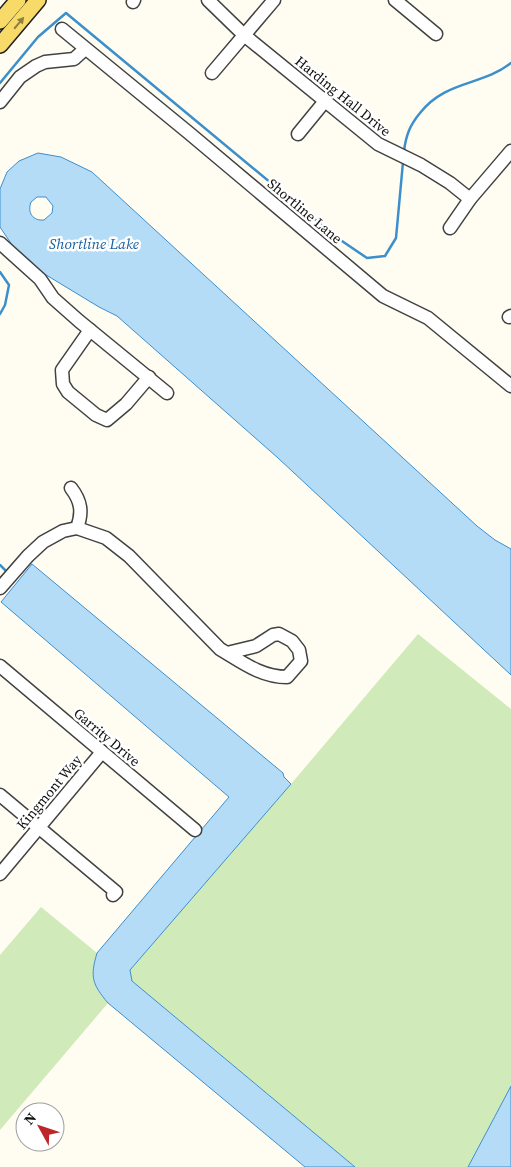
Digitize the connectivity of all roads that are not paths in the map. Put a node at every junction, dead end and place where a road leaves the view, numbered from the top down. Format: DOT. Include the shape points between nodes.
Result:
graph roads {
  1 [pos="18,0"];
  2 [pos="38,0"];
  3 [pos="208,0"];
  4 [pos="274,0"];
  5 [pos="395,0"];
  6 [pos="0,21"];
  7 [pos="62,29"];
  8 [pos="436,34"];
  9 [pos="244,35"];
  10 [pos="0,45"];
  11 [pos="86,49"];
  12 [pos="212,73"];
  13 [pos="325,101"];
  14 [pos="0,102"];
  15 [pos="298,134"];
  16 [pos="511,151"];
  17 [pos="470,199"];
  18 [pos="450,228"];
  19 [pos="0,243"];
  20 [pos="90,330"];
  21 [pos="149,378"];
  22 [pos="511,386"];
  23 [pos="167,392"];
  24 [pos="71,488"];
  25 [pos="77,528"];
  26 [pos="0,588"];
  27 [pos="227,653"];
  28 [pos="0,666"];
  29 [pos="102,752"];
  30 [pos="0,795"];
  31 [pos="39,828"];
  32 [pos="195,830"];
  33 [pos="0,874"];
  34 [pos="113,896"];
  1 -- 6 [label="main road"];
  10 -- 2 [label="main road, one-way"];
  3 -- 9 [label="street, Harding Hall Drive"];
  4 -- 9 [label="street"];
  5 -- 8 [label="street"];
  7 -- 11 [label="street, Shortline Lane"];
  9 -- 12 [label="street"];
  9 -- 13 [label="street, Harding Hall Drive"];
  11 -- 14 [label="street" via="74,59 36,66 20,77"];
  11 -- 22 [label="street, Shortline Lane" via="384,296 428,318"];
  13 -- 15 [label="street"];
  13 -- 17 [label="street, Harding Hall Drive" via="378,144 433,173"];
  16 -- 17 [label="street"];
  17 -- 18 [label="street"];
  19 -- 20 [label="street" via="40,279 53,298"];
  20 -- 21 [label="street"];
  20 -- 21 [label="street" via="62,370 63,384 68,392 96,415 107,420"];
  21 -- 23 [label="street"];
  24 -- 25 [label="street" via="81,506"];
  25 -- 26 [label="street" via="63,531 43,542"];
  25 -- 27 [label="street" via="106,538 129,556"];
  27 -- 27 [label="street" via="256,646 279,634 292,641 299,650 301,662 287,677 272,677"];
  28 -- 29 [label="street, Garrity Drive"];
  29 -- 31 [label="street, Kingmont Way"];
  29 -- 32 [label="street, Garrity Drive"];
  30 -- 31 [label="street"];
  31 -- 33 [label="street, Kingmont Way"];
  31 -- 34 [label="street" via="116,892"];
}
